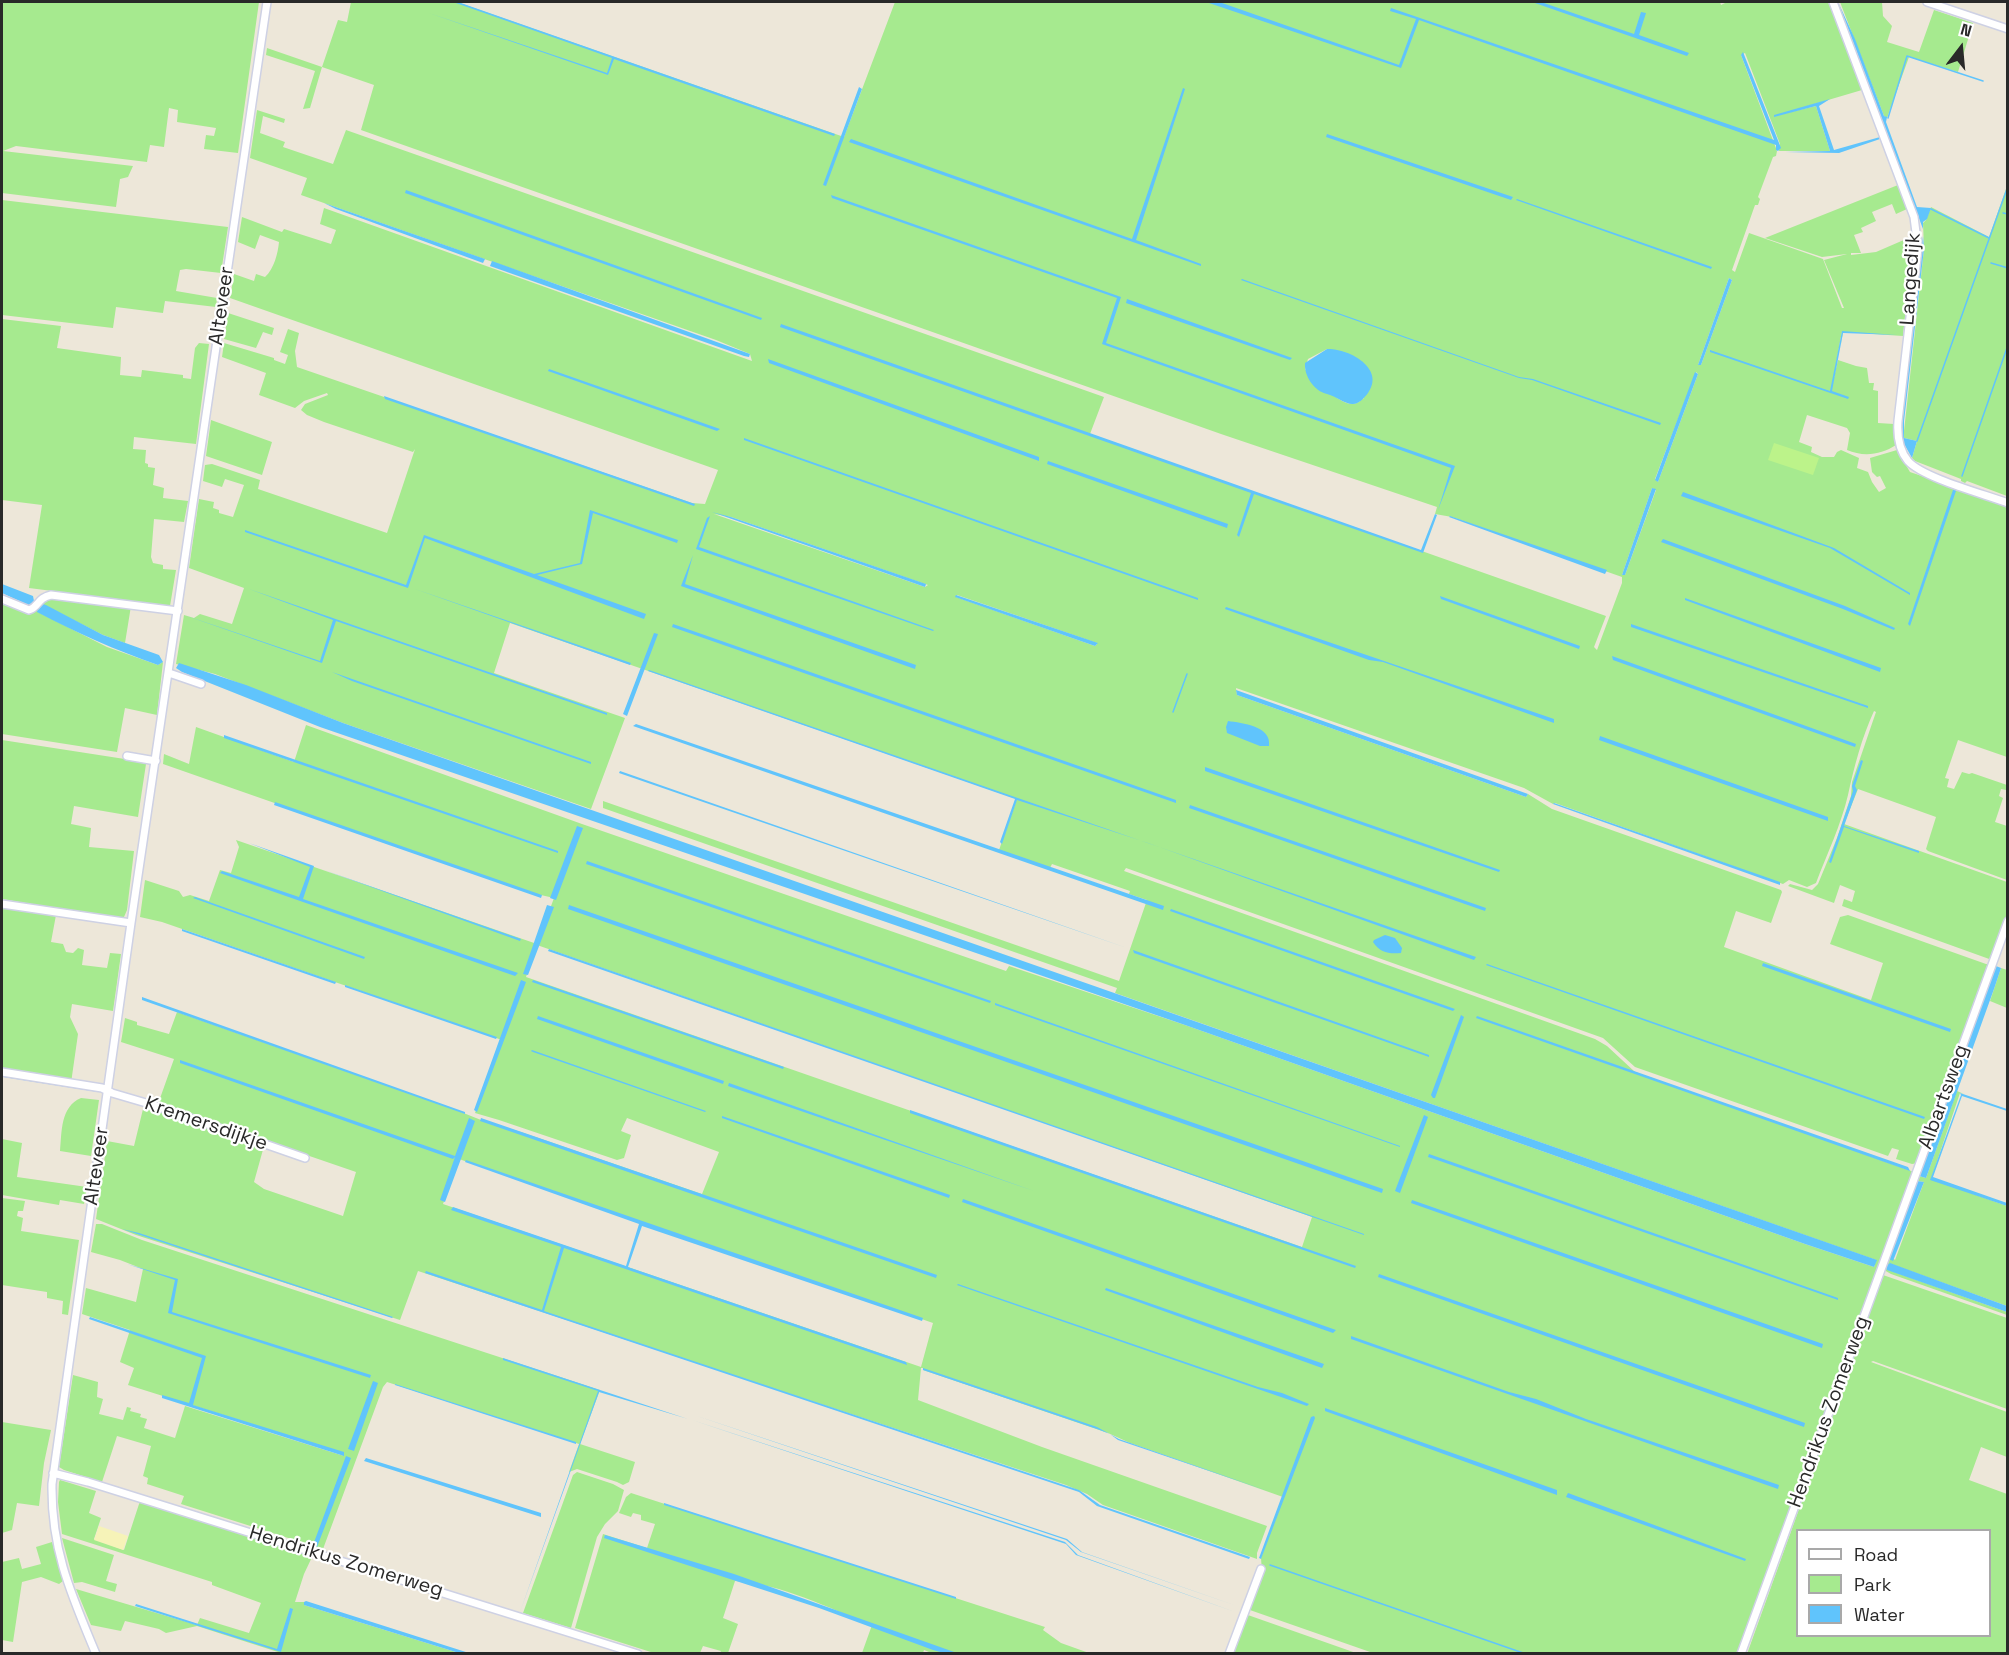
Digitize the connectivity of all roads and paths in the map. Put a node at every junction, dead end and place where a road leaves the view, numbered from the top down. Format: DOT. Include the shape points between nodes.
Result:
graph roads {
  1 [pos="267,2"];
  2 [pos="1833,2"];
  3 [pos="1927,2"];
  4 [pos="2007,29"];
  5 [pos="2007,503"];
  6 [pos="2,599"];
  7 [pos="178,611"];
  8 [pos="169,673"];
  9 [pos="201,684"];
  10 [pos="127,756"];
  11 [pos="156,761"];
  12 [pos="2,904"];
  13 [pos="2007,921"];
  14 [pos="131,923"];
  15 [pos="2,1072"];
  16 [pos="108,1090"];
  17 [pos="305,1158"];
  18 [pos="1880,1272"];
  19 [pos="53,1473"];
  20 [pos="1261,1569"];
  21 [pos="96,1653"];
  22 [pos="638,1653"];
  23 [pos="1229,1653"];
  24 [pos="1741,1653"];
  1 -- 7 [label="street, Alteveer"];
  2 -- 5 [label="street, Langedijk" via="1917,234 1899,444 1906,458 1921,471"];
  3 -- 4 [label="street"];
  6 -- 7 [label="street" via="29,610 44,596 56,595"];
  7 -- 8 [label="street, Alteveer"];
  8 -- 9 [label="street"];
  8 -- 11 [label="street, Alteveer"];
  10 -- 11 [label="street"];
  11 -- 14 [label="street, Alteveer"];
  12 -- 14 [label="street"];
  13 -- 18 [label="street, Albartsweg"];
  14 -- 16 [label="street, Alteveer"];
  15 -- 16 [label="street, Kremersdijkje"];
  16 -- 17 [label="street, Kremersdijkje"];
  16 -- 19 [label="street, Alteveer"];
  18 -- 24 [label="street, Hendrikus Zomerweg"];
  19 -- 21 [label="street, Alteveer" via="56,1544 68,1587"];
  19 -- 22 [label="street, Hendrikus Zomerweg"];
  20 -- 23 [label="street"];
}
